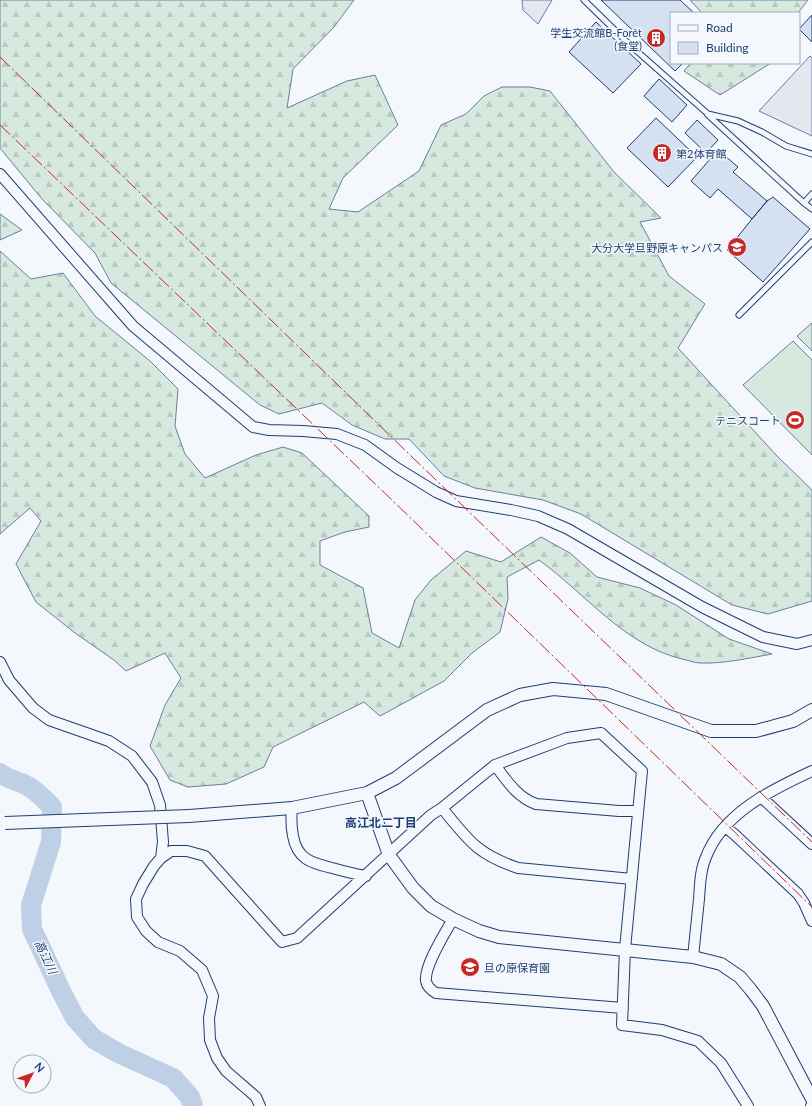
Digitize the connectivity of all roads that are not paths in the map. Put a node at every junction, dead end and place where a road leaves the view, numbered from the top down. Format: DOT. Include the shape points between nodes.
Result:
graph roads {
  1 [pos="584,0"];
  2 [pos="708,114"];
  3 [pos="812,154"];
  4 [pos="0,174"];
  5 [pos="812,194"];
  6 [pos="804,202"];
  7 [pos="812,209"];
  8 [pos="812,242"];
  9 [pos="739,315"];
  10 [pos="812,640"];
  11 [pos="0,662"];
  12 [pos="812,710"];
  13 [pos="495,765"];
  14 [pos="812,771"];
  15 [pos="367,793"];
  16 [pos="762,797"];
  17 [pos="292,808"];
  18 [pos="442,808"];
  19 [pos="638,811"];
  20 [pos="3,823"];
  21 [pos="725,827"];
  22 [pos="812,844"];
  23 [pos="389,855"];
  24 [pos="161,858"];
  25 [pos="366,876"];
  26 [pos="632,879"];
  27 [pos="452,919"];
  28 [pos="812,921"];
  29 [pos="625,949"];
  30 [pos="693,957"];
  31 [pos="623,1008"];
  32 [pos="812,1099"];
  33 [pos="260,1106"];
  34 [pos="748,1106"];
  1 -- 2 [label="lane"];
  2 -- 3 [label="lane" via="738,121 786,146"];
  2 -- 6 [label="lane"];
  4 -- 10 [label="street" via="133,326 253,427 337,434 366,445 429,488 456,501 538,516 568,529 702,606 763,637 797,644"];
  5 -- 6 [label="lane"];
  6 -- 7 [label="lane"];
  8 -- 9 [label="lane"];
  11 -- 24 [label="street" via="9,680 33,708 49,720 109,742 132,756 152,782 160,805 163,842"];
  12 -- 15 [label="street" via="793,721 756,731 711,731 606,694 553,689 520,695 487,710 396,778"];
  13 -- 18 [label="street"];
  13 -- 19 [label="street" via="526,801 536,804"];
  13 -- 19 [label="street" via="566,738 601,733 642,771"];
  14 -- 16 [label="street" via="780,785"];
  15 -- 17 [label="street"];
  15 -- 23 [label="street"];
  16 -- 21 [label="street"];
  16 -- 22 [label="street"];
  17 -- 20 [label="street, bridge" via="189,816"];
  17 -- 25 [label="street" via="291,821 295,846 302,856 318,864"];
  18 -- 23 [label="street" via="431,815"];
  18 -- 26 [label="street" via="472,844 502,863 518,868"];
  19 -- 26 [label="street"];
  21 -- 28 [label="street" via="798,894"];
  21 -- 30 [label="street" via="705,858"];
  23 -- 25 [label="street"];
  23 -- 27 [label="street" via="413,888 431,906"];
  24 -- 25 [label="street" via="171,851 187,851 205,856 282,942 297,938"];
  24 -- 33 [label="street" via="136,899 137,917 146,931 158,942 180,951 202,970 213,996 209,1018 210,1040 217,1058 226,1071 256,1097"];
  26 -- 29 [label="street"];
  27 -- 29 [label="street" via="499,937"];
  27 -- 31 [label="street" via="435,950 427,972 429,988 436,993"];
  29 -- 30 [label="street"];
  29 -- 31 [label="street"];
  30 -- 32 [label="street" via="721,964 740,977 751,990 763,1006"];
  31 -- 34 [label="street" via="622,1026 662,1030 698,1041 721,1063"];
}
